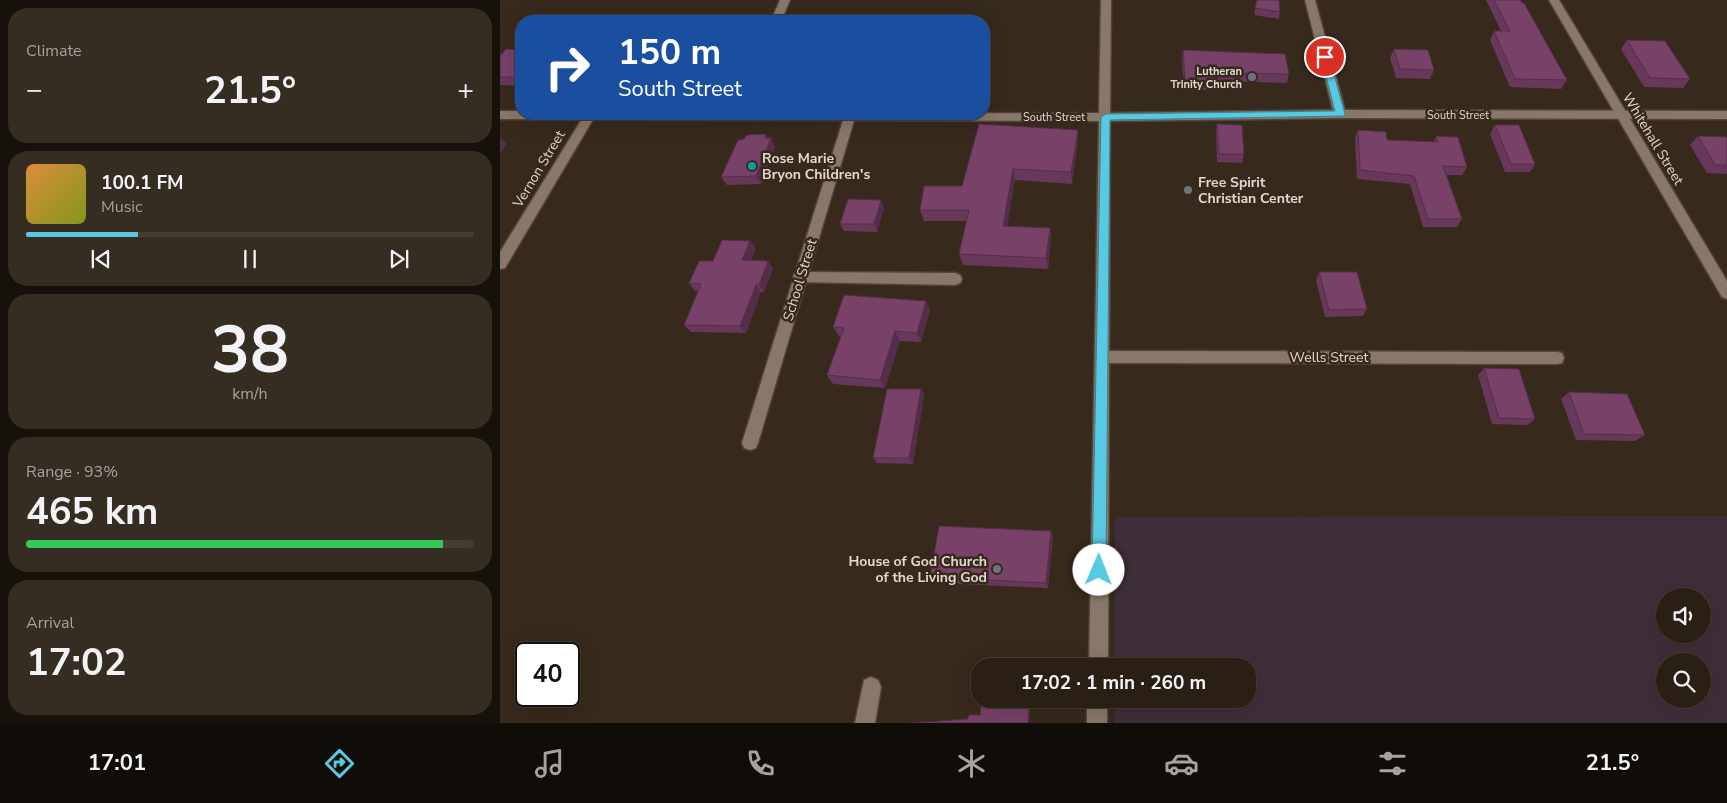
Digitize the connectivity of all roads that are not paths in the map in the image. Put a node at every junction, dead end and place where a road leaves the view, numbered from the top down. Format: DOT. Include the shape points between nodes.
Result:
graph roads {
  1 [pos="785,0"];
  2 [pos="1106,0"];
  3 [pos="1310,0"];
  4 [pos="1554,0"];
  5 [pos="779,15"];
  6 [pos="1340,114"];
  7 [pos="500,115"];
  8 [pos="515,115"];
  9 [pos="1727,115"];
  10 [pos="1622,116"];
  11 [pos="990,117"];
  12 [pos="1106,117"];
  13 [pos="587,120"];
  14 [pos="848,120"];
  15 [pos="500,264"];
  16 [pos="800,277"];
  17 [pos="955,279"];
  18 [pos="1727,293"];
  19 [pos="1102,357"];
  20 [pos="1557,358"];
  21 [pos="750,442"];
  22 [pos="1098,658"];
  23 [pos="871,687"];
  24 [pos="1097,708"];
  25 [pos="865,723"];
  26 [pos="1097,723"];
  1 -- 5 [label="street"];
  2 -- 12 [label="street"];
  3 -- 6 [label="street"];
  4 -- 10 [label="street, Whitehall Street"];
  6 -- 10 [label="street, South Street"];
  6 -- 12 [label="street, South Street"];
  7 -- 8 [label="street, South Street"];
  9 -- 10 [label="street, South Street"];
  10 -- 18 [label="street, Whitehall Street"];
  11 -- 12 [label="street, South Street"];
  12 -- 19 [label="street"];
  13 -- 15 [label="street, Vernon Street"];
  14 -- 16 [label="street, School Street"];
  16 -- 17 [label="street"];
  16 -- 21 [label="street, School Street"];
  19 -- 20 [label="street, Wells Street"];
  19 -- 22 [label="street"];
  23 -- 25 [label="street"];
  24 -- 26 [label="street"];
}
